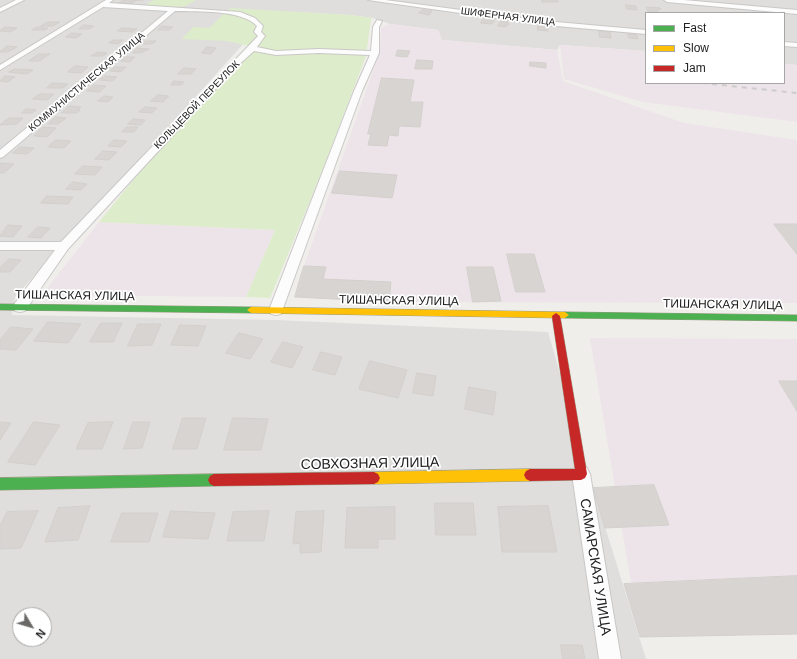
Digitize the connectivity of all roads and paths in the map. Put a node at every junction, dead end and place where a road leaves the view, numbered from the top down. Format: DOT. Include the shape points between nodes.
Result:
graph roads {
  1 [pos="21,0"];
  2 [pos="371,0"];
  3 [pos="667,0"];
  4 [pos="401,1"];
  5 [pos="107,2"];
  6 [pos="193,3"];
  7 [pos="178,9"];
  8 [pos="0,10"];
  9 [pos="797,12"];
  10 [pos="379,22"];
  11 [pos="645,32"];
  12 [pos="785,44"];
  13 [pos="797,45"];
  14 [pos="252,48"];
  15 [pos="375,53"];
  16 [pos="0,68"];
  17 [pos="0,155"];
  18 [pos="0,246"];
  19 [pos="64,246"];
  20 [pos="0,307"];
  21 [pos="20,307"];
  22 [pos="276,310"];
  23 [pos="556,316"];
  24 [pos="797,318"];
  25 [pos="581,474"];
  26 [pos="0,484"];
  27 [pos="610,659"];
  1 -- 8 [label="street"];
  2 -- 4 [label="street, ШИФЕРНАЯ УЛИЦА"];
  3 -- 9 [label="street"];
  4 -- 11 [label="street, ШИФЕРНАЯ УЛИЦА" via="545,23"];
  5 -- 7 [label="street, КОЛЬЦЕВОЙ ПЕРЕУЛОК"];
  5 -- 16 [label="street"];
  6 -- 7 [label="street, КОММУНИСТИЧЕСКАЯ УЛИЦА"];
  7 -- 14 [label="street, КОЛЬЦЕВОЙ ПЕРЕУЛОК" via="250,16 260,26 257,32 262,36"];
  7 -- 17 [label="street, КОММУНИСТИЧЕСКАЯ УЛИЦА"];
  10 -- 15 [label="street" via="376,27"];
  12 -- 13 [label="street"];
  14 -- 15 [label="street" via="276,53"];
  14 -- 19 [label="street, КОЛЬЦЕВОЙ ПЕРЕУЛОК" via="232,66"];
  15 -- 22 [label="street" via="358,91"];
  18 -- 19 [label="street"];
  19 -- 21 [label="street, КОЛЬЦЕВОЙ ПЕРЕУЛОК"];
  20 -- 21 [label="main road, ТИШАНСКАЯ УЛИЦА"];
  21 -- 22 [label="main road, ТИШАНСКАЯ УЛИЦА"];
  22 -- 23 [label="main road, ТИШАНСКАЯ УЛИЦА"];
  23 -- 24 [label="main road, ТИШАНСКАЯ УЛИЦА"];
  23 -- 25 [label="main road"];
  25 -- 26 [label="main road, СОВХОЗНАЯ УЛИЦА"];
  25 -- 27 [label="street, САМАРСКАЯ УЛИЦА"];
}
